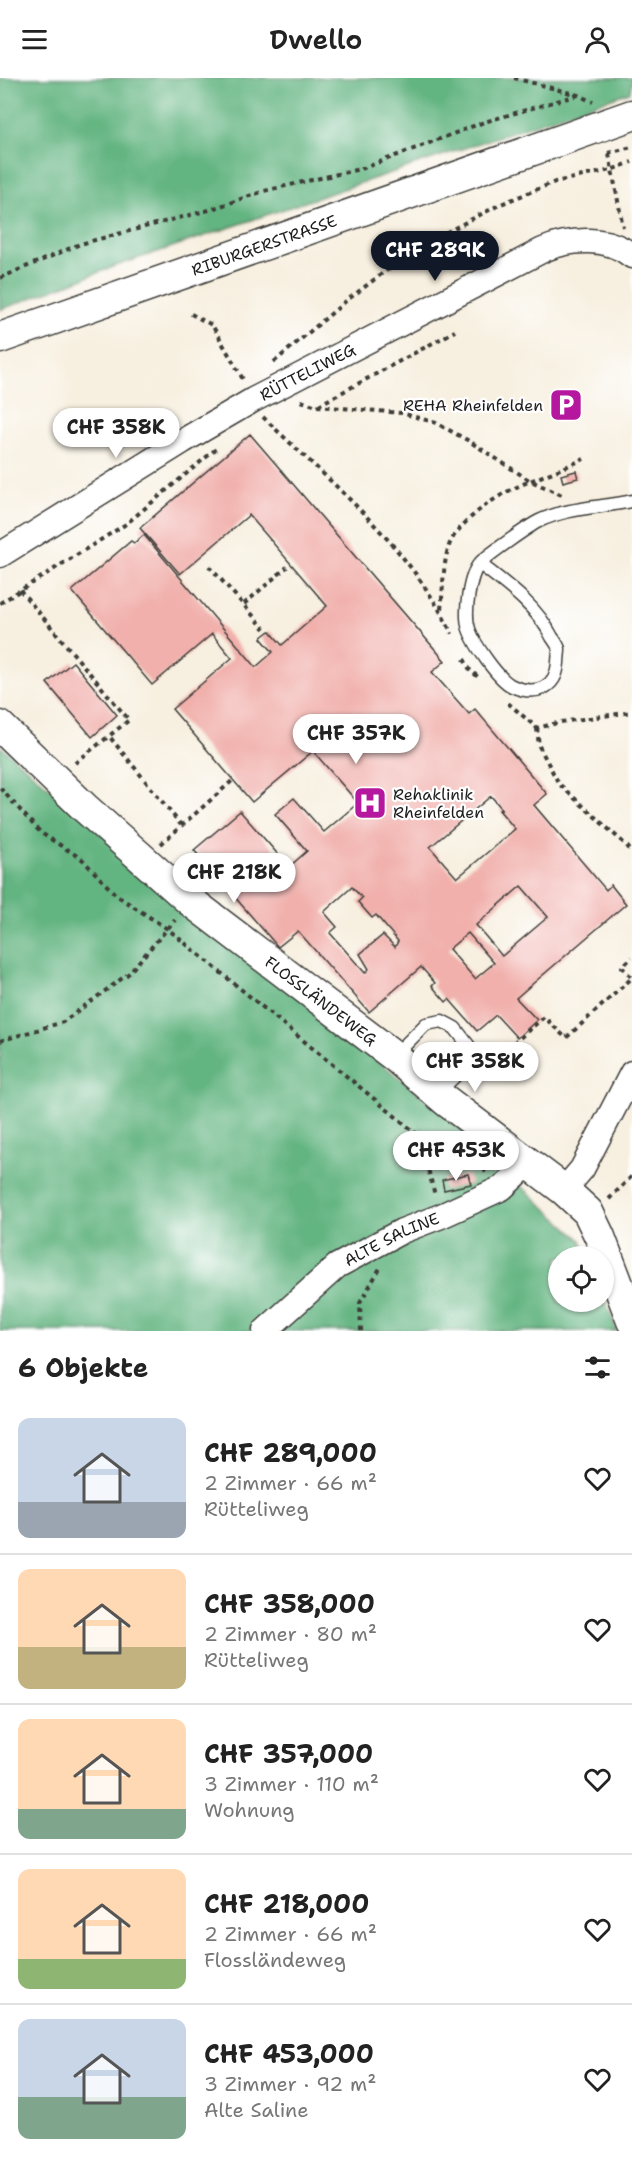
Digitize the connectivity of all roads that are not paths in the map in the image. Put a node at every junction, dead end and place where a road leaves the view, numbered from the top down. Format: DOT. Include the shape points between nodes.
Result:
graph roads {
  1 [pos="629,116"];
  2 [pos="629,254"];
  3 [pos="0,338"];
  4 [pos="632,501"];
  5 [pos="0,555"];
  6 [pos="480,564"];
  7 [pos="0,726"];
  8 [pos="394,1056"];
  9 [pos="632,1073"];
  10 [pos="437,1094"];
  11 [pos="528,1164"];
  12 [pos="564,1190"];
  13 [pos="632,1321"];
  14 [pos="264,1331"];
  1 -- 3 [label="street, RIBURGERSTRASSE"];
  2 -- 5 [label="street, RÜTTELIWEG" via="608,244 574,241 558,243 535,254 253,400"];
  4 -- 6 [label="lane" via="570,510 538,522"];
  6 -- 6 [label="lane" via="470,582 467,617 485,658 511,685 534,691 549,686 557,672 559,649 545,622 518,593"];
  7 -- 8 [label="street, FLOSSLÄNDEWEG" via="189,900"];
  8 -- 10 [label="street, FLOSSLÄNDEWEG"];
  8 -- 10 [label="lane" via="426,1024 442,1021 455,1028 472,1050 469,1063"];
  9 -- 12 [label="street" via="582,1169"];
  10 -- 11 [label="street, FLOSSLÄNDEWEG"];
  11 -- 12 [label="street, FLOSSLÄNDEWEG"];
  11 -- 14 [label="street, ALTE SALINE" via="502,1188 402,1231 337,1266"];
  12 -- 13 [label="street, FLOSSLÄNDEWEG" via="588,1212"];
}
